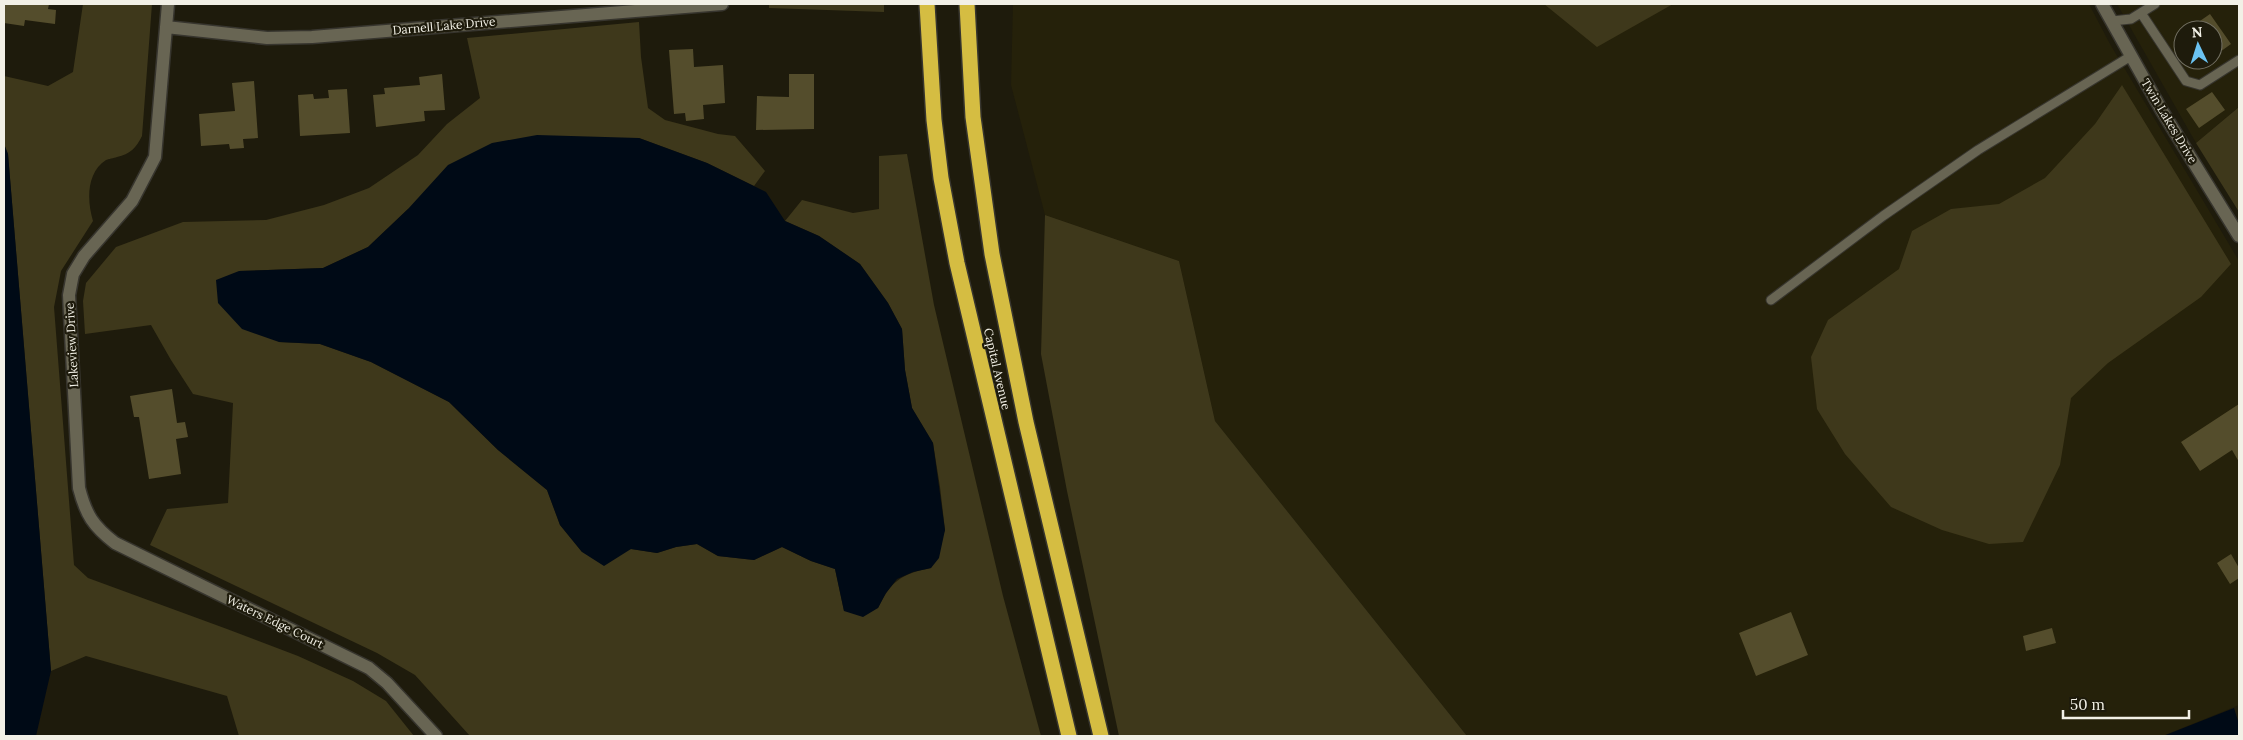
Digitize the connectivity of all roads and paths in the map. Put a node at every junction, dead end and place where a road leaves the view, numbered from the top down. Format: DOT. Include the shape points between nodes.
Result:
graph roads {
  1 [pos="168,4"];
  2 [pos="722,4"];
  3 [pos="927,4"];
  4 [pos="967,4"];
  5 [pos="2102,4"];
  6 [pos="2155,4"];
  7 [pos="2141,13"];
  8 [pos="2112,21"];
  9 [pos="166,27"];
  10 [pos="2131,56"];
  11 [pos="2239,60"];
  12 [pos="2239,236"];
  13 [pos="1771,300"];
  14 [pos="98,530"];
  15 [pos="436,736"];
  16 [pos="1069,736"];
  17 [pos="1101,736"];
  1 -- 9 [label="street, Lakeview Drive"];
  2 -- 9 [label="street, Darnell Lake Drive" via="312,37 267,38"];
  3 -- 16 [label="highway, Capital Avenue" via="934,120 957,263"];
  4 -- 17 [label="highway, Capital Avenue" via="973,118 994,264 1026,422"];
  5 -- 8 [label="street, Twin Lakes Drive"];
  6 -- 7 [label="lane"];
  7 -- 8 [label="lane" via="2132,19"];
  7 -- 11 [label="lane" via="2186,81 2200,85"];
  8 -- 10 [label="street, Twin Lakes Drive"];
  9 -- 14 [label="street, Lakeview Drive" via="155,157 132,201 84,256 73,274 69,295 79,488 85,511"];
  10 -- 12 [label="street, Twin Lakes Drive"];
  10 -- 13 [label="lane" via="1978,150"];
  14 -- 15 [label="street, Waters Edge Court" via="115,543 369,668"];
}
